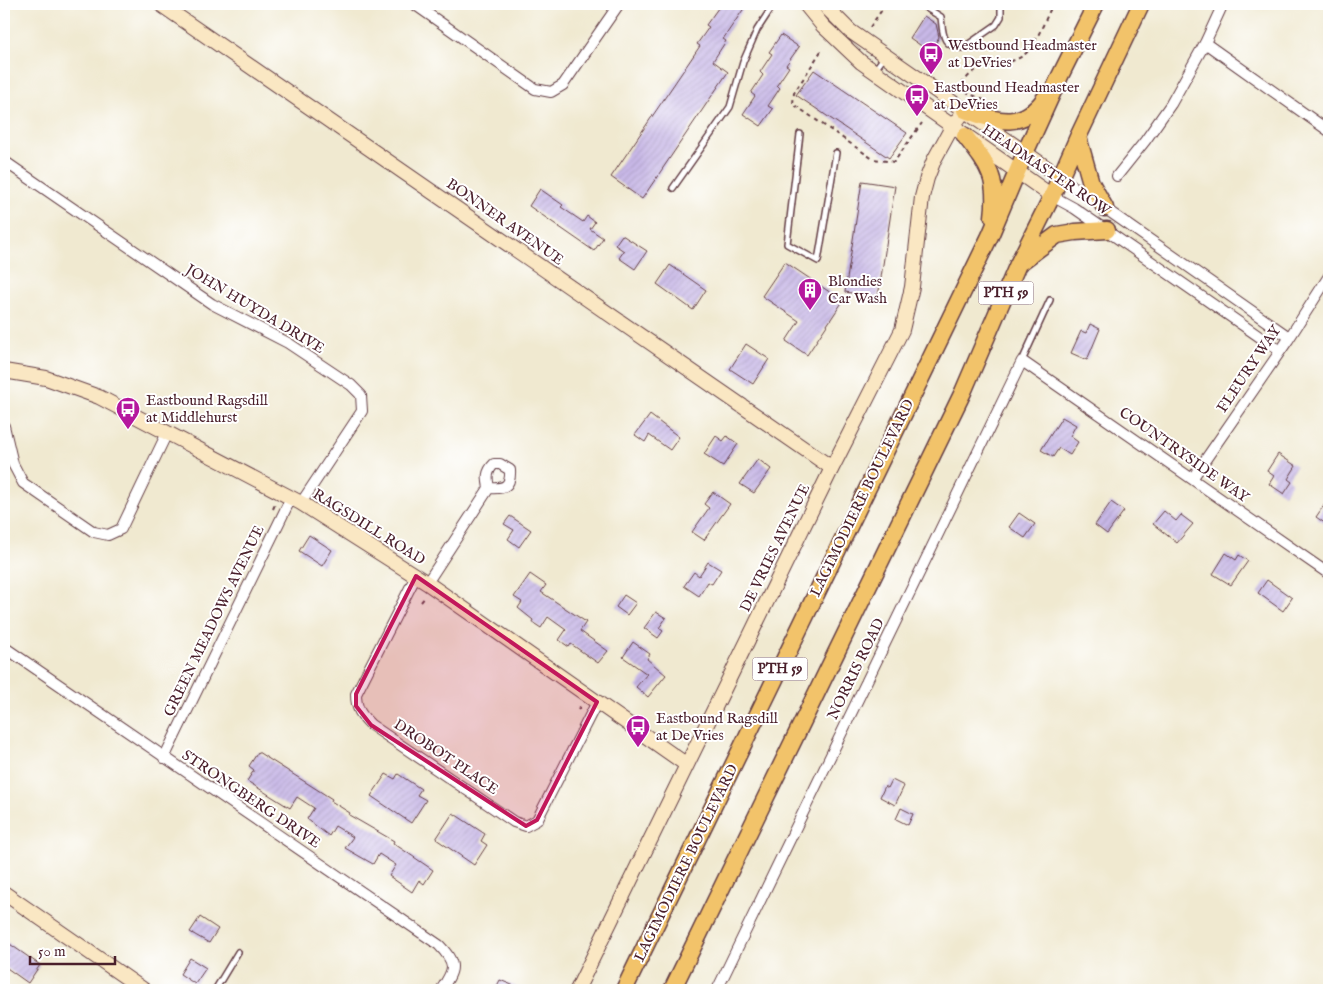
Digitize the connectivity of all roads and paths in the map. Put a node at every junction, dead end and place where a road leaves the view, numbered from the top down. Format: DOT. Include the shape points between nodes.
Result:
graph roads {
  1 [pos="160,4"];
  2 [pos="414,4"];
  3 [pos="619,4"];
  4 [pos="774,4"];
  5 [pos="805,4"];
  6 [pos="823,4"];
  7 [pos="886,4"];
  8 [pos="920,4"];
  9 [pos="1001,4"];
  10 [pos="1053,4"];
  11 [pos="1096,4"];
  12 [pos="1141,4"];
  13 [pos="1223,4"];
  14 [pos="870,27"];
  15 [pos="1204,42"];
  16 [pos="821,51"];
  17 [pos="886,55"];
  18 [pos="874,72"];
  19 [pos="1060,76"];
  20 [pos="959,87"];
  21 [pos="951,100"];
  22 [pos="989,103"];
  23 [pos="965,110"];
  24 [pos="922,123"];
  25 [pos="959,131"];
  26 [pos="1329,131"];
  27 [pos="800,134"];
  28 [pos="1078,137"];
  29 [pos="1025,152"];
  30 [pos="836,154"];
  31 [pos="4,161"];
  32 [pos="1017,173"];
  33 [pos="1117,176"];
  34 [pos="1060,177"];
  35 [pos="673,188"];
  36 [pos="1052,196"];
  37 [pos="1105,208"];
  38 [pos="1107,230"];
  39 [pos="990,236"];
  40 [pos="1018,264"];
  41 [pos="1329,276"];
  42 [pos="1050,300"];
  43 [pos="1290,337"];
  44 [pos="1280,351"];
  45 [pos="1022,361"];
  46 [pos="4,371"];
  47 [pos="4,426"];
  48 [pos="167,433"];
  49 [pos="832,468"];
  50 [pos="1192,479"];
  51 [pos="489,488"];
  52 [pos="296,500"];
  53 [pos="1329,574"];
  54 [pos="421,579"];
  55 [pos="4,647"];
  56 [pos="597,702"];
  57 [pos="164,758"];
  58 [pos="687,765"];
  59 [pos="4,893"];
  60 [pos="238,952"];
  61 [pos="144,990"];
  62 [pos="215,990"];
  63 [pos="441,990"];
  64 [pos="577,990"];
  65 [pos="624,990"];
  66 [pos="672,990"];
  67 [pos="717,990"];
  1 -- 49 [label="street, BONNER AVENUE"];
  2 -- 3 [label="street" via="535,88 552,92 563,85"];
  4 -- 35 [label="lane" via="757,30 743,62 730,107"];
  5 -- 18 [label="street, HEADMASTER ROW" via="842,45"];
  6 -- 17 [label="street, HEADMASTER ROW" via="850,31"];
  7 -- 14 [label="path"];
  8 -- 9 [label="lane" via="941,17 945,41 963,48 996,25 1001,17"];
  10 -- 20 [label="path" via="1027,53 1014,60 980,68"];
  11 -- 19 [label="main road, LAGIMODIERE BOULEVARD / PTH 59"];
  12 -- 28 [label="main road, PTH 59"];
  13 -- 15 [label="street"];
  15 -- 26 [label="street"];
  15 -- 33 [label="street" via="1171,104"];
  16 -- 24 [label="path" via="794,93 793,104 872,159 894,162"];
  17 -- 18 [label="lane"];
  17 -- 21 [label="street, HEADMASTER ROW"];
  18 -- 25 [label="street, HEADMASTER ROW"];
  19 -- 23 [label="main road" via="1036,110 1018,120 997,121"];
  19 -- 29 [label="main road, LAGIMODIERE BOULEVARD / PTH 59"];
  20 -- 21 [label="path"];
  20 -- 22 [label="path"];
  21 -- 23 [label="street, HEADMASTER ROW"];
  23 -- 25 [label="street, DE VRIES AVENUE"];
  23 -- 29 [label="street, HEADMASTER ROW"];
  25 -- 32 [label="street, HEADMASTER ROW"];
  25 -- 39 [label="main road" via="984,161 994,182"];
  25 -- 49 [label="street, DE VRIES AVENUE" via="934,160 925,185 912,286 902,330"];
  27 -- 30 [label="lane" via="787,244 818,261"];
  28 -- 34 [label="main road, PTH 59"];
  28 -- 37 [label="main road" via="1091,183"];
  29 -- 32 [label="main road, LAGIMODIERE BOULEVARD / PTH 59"];
  29 -- 34 [label="street, HEADMASTER ROW"];
  31 -- 52 [label="street, JOHN HUYDA DRIVE" via="212,304 288,343 352,385 361,395 362,411"];
  32 -- 36 [label="street, HEADMASTER ROW"];
  32 -- 39 [label="main road, LAGIMODIERE BOULEVARD / PTH 59"];
  34 -- 36 [label="main road, PTH 59"];
  34 -- 37 [label="street, HEADMASTER ROW"];
  36 -- 38 [label="street, HEADMASTER ROW"];
  36 -- 40 [label="main road, PTH 59"];
  37 -- 43 [label="street, HEADMASTER ROW"];
  38 -- 40 [label="main road" via="1057,235"];
  38 -- 44 [label="street, HEADMASTER ROW"];
  39 -- 65 [label="main road, LAGIMODIERE BOULEVARD / PTH 59"];
  40 -- 66 [label="main road, PTH 59" via="963,392"];
  41 -- 43 [label="street, FLEURY WAY"];
  42 -- 45 [label="lane"];
  43 -- 44 [label="street, FLEURY WAY"];
  44 -- 50 [label="street, FLEURY WAY"];
  45 -- 50 [label="street, COUNTRYSIDE WAY"];
  45 -- 67 [label="street, NORRIS ROAD"];
  46 -- 48 [label="street, RAGSDILL ROAD" via="46,378 98,397"];
  47 -- 48 [label="street" via="12,464 23,483 94,532 108,535 120,529"];
  48 -- 52 [label="street, RAGSDILL ROAD"];
  49 -- 58 [label="street, DE VRIES AVENUE"];
  50 -- 53 [label="street, COUNTRYSIDE WAY"];
  51 -- 54 [label="street"];
  52 -- 54 [label="street, RAGSDILL ROAD"];
  52 -- 57 [label="street, GREEN MEADOWS AVENUE"];
  54 -- 56 [label="street, RAGSDILL ROAD"];
  54 -- 56 [label="street, DROBOT PLACE" via="356,694 356,706 372,725 514,822 526,826 537,820"];
  55 -- 57 [label="street, STRONGBERG DRIVE"];
  56 -- 58 [label="street, RAGSDILL ROAD"];
  57 -- 63 [label="street, STRONGBERG DRIVE" via="439,945 450,956 452,964 452,972"];
  58 -- 64 [label="street, DE VRIES AVENUE"];
  59 -- 61 [label="street"];
  60 -- 62 [label="lane"];
}
